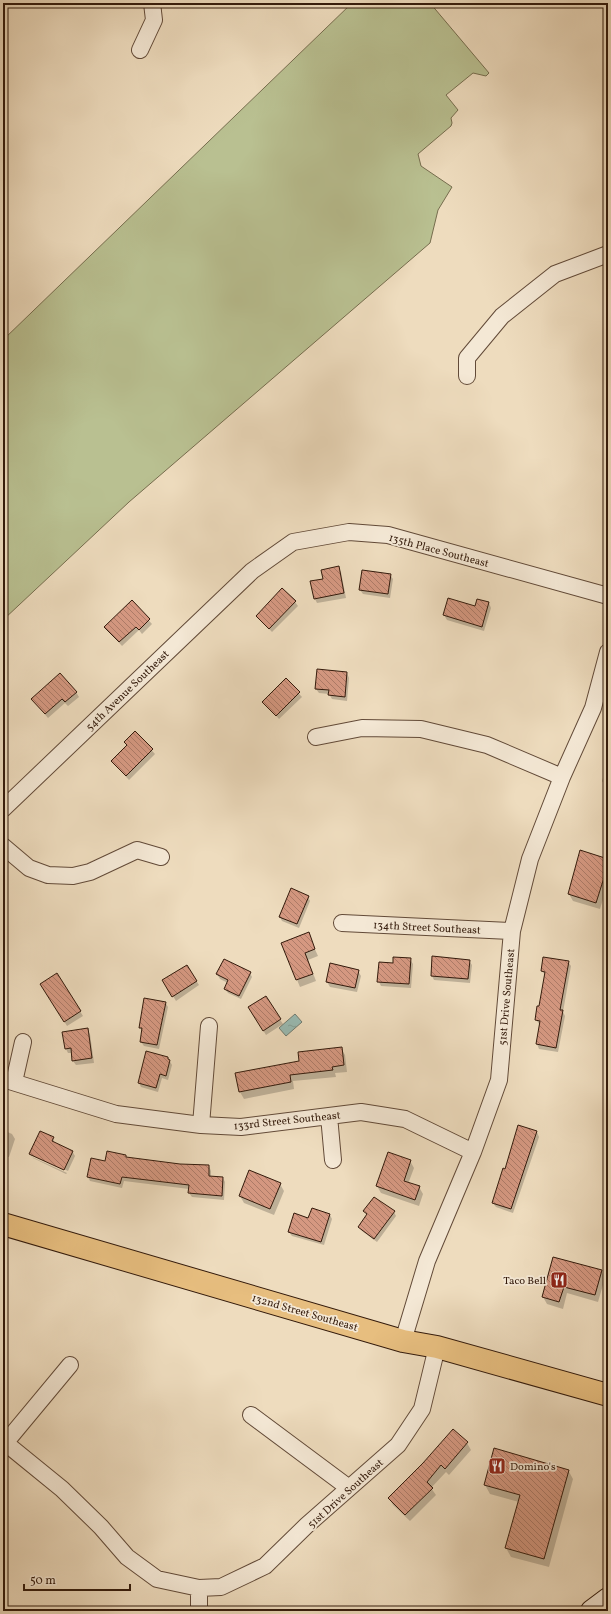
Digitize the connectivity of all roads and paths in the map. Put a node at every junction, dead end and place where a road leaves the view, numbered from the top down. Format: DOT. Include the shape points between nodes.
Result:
graph roads {
  1 [pos="152,3"];
  2 [pos="140,50"];
  3 [pos="608,254"];
  4 [pos="467,376"];
  5 [pos="252,571"];
  6 [pos="608,596"];
  7 [pos="608,652"];
  8 [pos="316,737"];
  9 [pos="562,777"];
  10 [pos="3,809"];
  11 [pos="3,846"];
  12 [pos="161,857"];
  13 [pos="342,923"];
  14 [pos="512,931"];
  15 [pos="209,1026"];
  16 [pos="23,1042"];
  17 [pos="9,1081"];
  18 [pos="329,1116"];
  19 [pos="202,1125"];
  20 [pos="473,1152"];
  21 [pos="333,1160"];
  22 [pos="3,1224"];
  23 [pos="403,1341"];
  24 [pos="437,1347"];
  25 [pos="70,1366"];
  26 [pos="608,1395"];
  27 [pos="251,1416"];
  28 [pos="4,1442"];
  29 [pos="349,1488"];
  30 [pos="200,1588"];
  31 [pos="608,1599"];
  32 [pos="199,1611"];
  33 [pos="592,1611"];
  1 -- 2 [label="street" via="154,20"];
  3 -- 4 [label="street" via="555,274 502,316 467,358"];
  5 -- 6 [label="street, 135th Place Southeast" via="293,542 349,532 388,535"];
  5 -- 10 [label="street, 54th Avenue Southeast"];
  7 -- 9 [label="street, 51st Drive Southeast" via="593,708"];
  8 -- 9 [label="street" via="362,728 420,729 487,745"];
  9 -- 14 [label="street, 51st Drive Southeast" via="530,859"];
  11 -- 12 [label="street" via="29,868 48,875 73,876 90,872 137,850"];
  13 -- 14 [label="street, 134th Street Southeast"];
  14 -- 20 [label="street, 51st Drive Southeast" via="499,1080"];
  15 -- 19 [label="street"];
  16 -- 17 [label="street"];
  17 -- 19 [label="street, 133rd Street Southeast" via="116,1114"];
  18 -- 19 [label="street, 133rd Street Southeast" via="242,1127"];
  18 -- 20 [label="street, 133rd Street Southeast" via="361,1112 405,1119"];
  18 -- 21 [label="street"];
  20 -- 23 [label="street, 51st Drive Southeast" via="427,1261"];
  22 -- 23 [label="main road, 132nd Street Southeast"];
  23 -- 24 [label="main road, 132nd Street Southeast"];
  24 -- 26 [label="main road, 132nd Street Southeast"];
  24 -- 29 [label="street, 51st Drive Southeast" via="422,1409 398,1445"];
  25 -- 28 [label="street"];
  27 -- 29 [label="street"];
  28 -- 30 [label="street, 51st Drive Southeast" via="62,1489 133,1562 157,1579"];
  29 -- 30 [label="street, 51st Drive Southeast" via="265,1566 221,1587"];
  30 -- 32 [label="street"];
  31 -- 33 [label="main road"];
}
